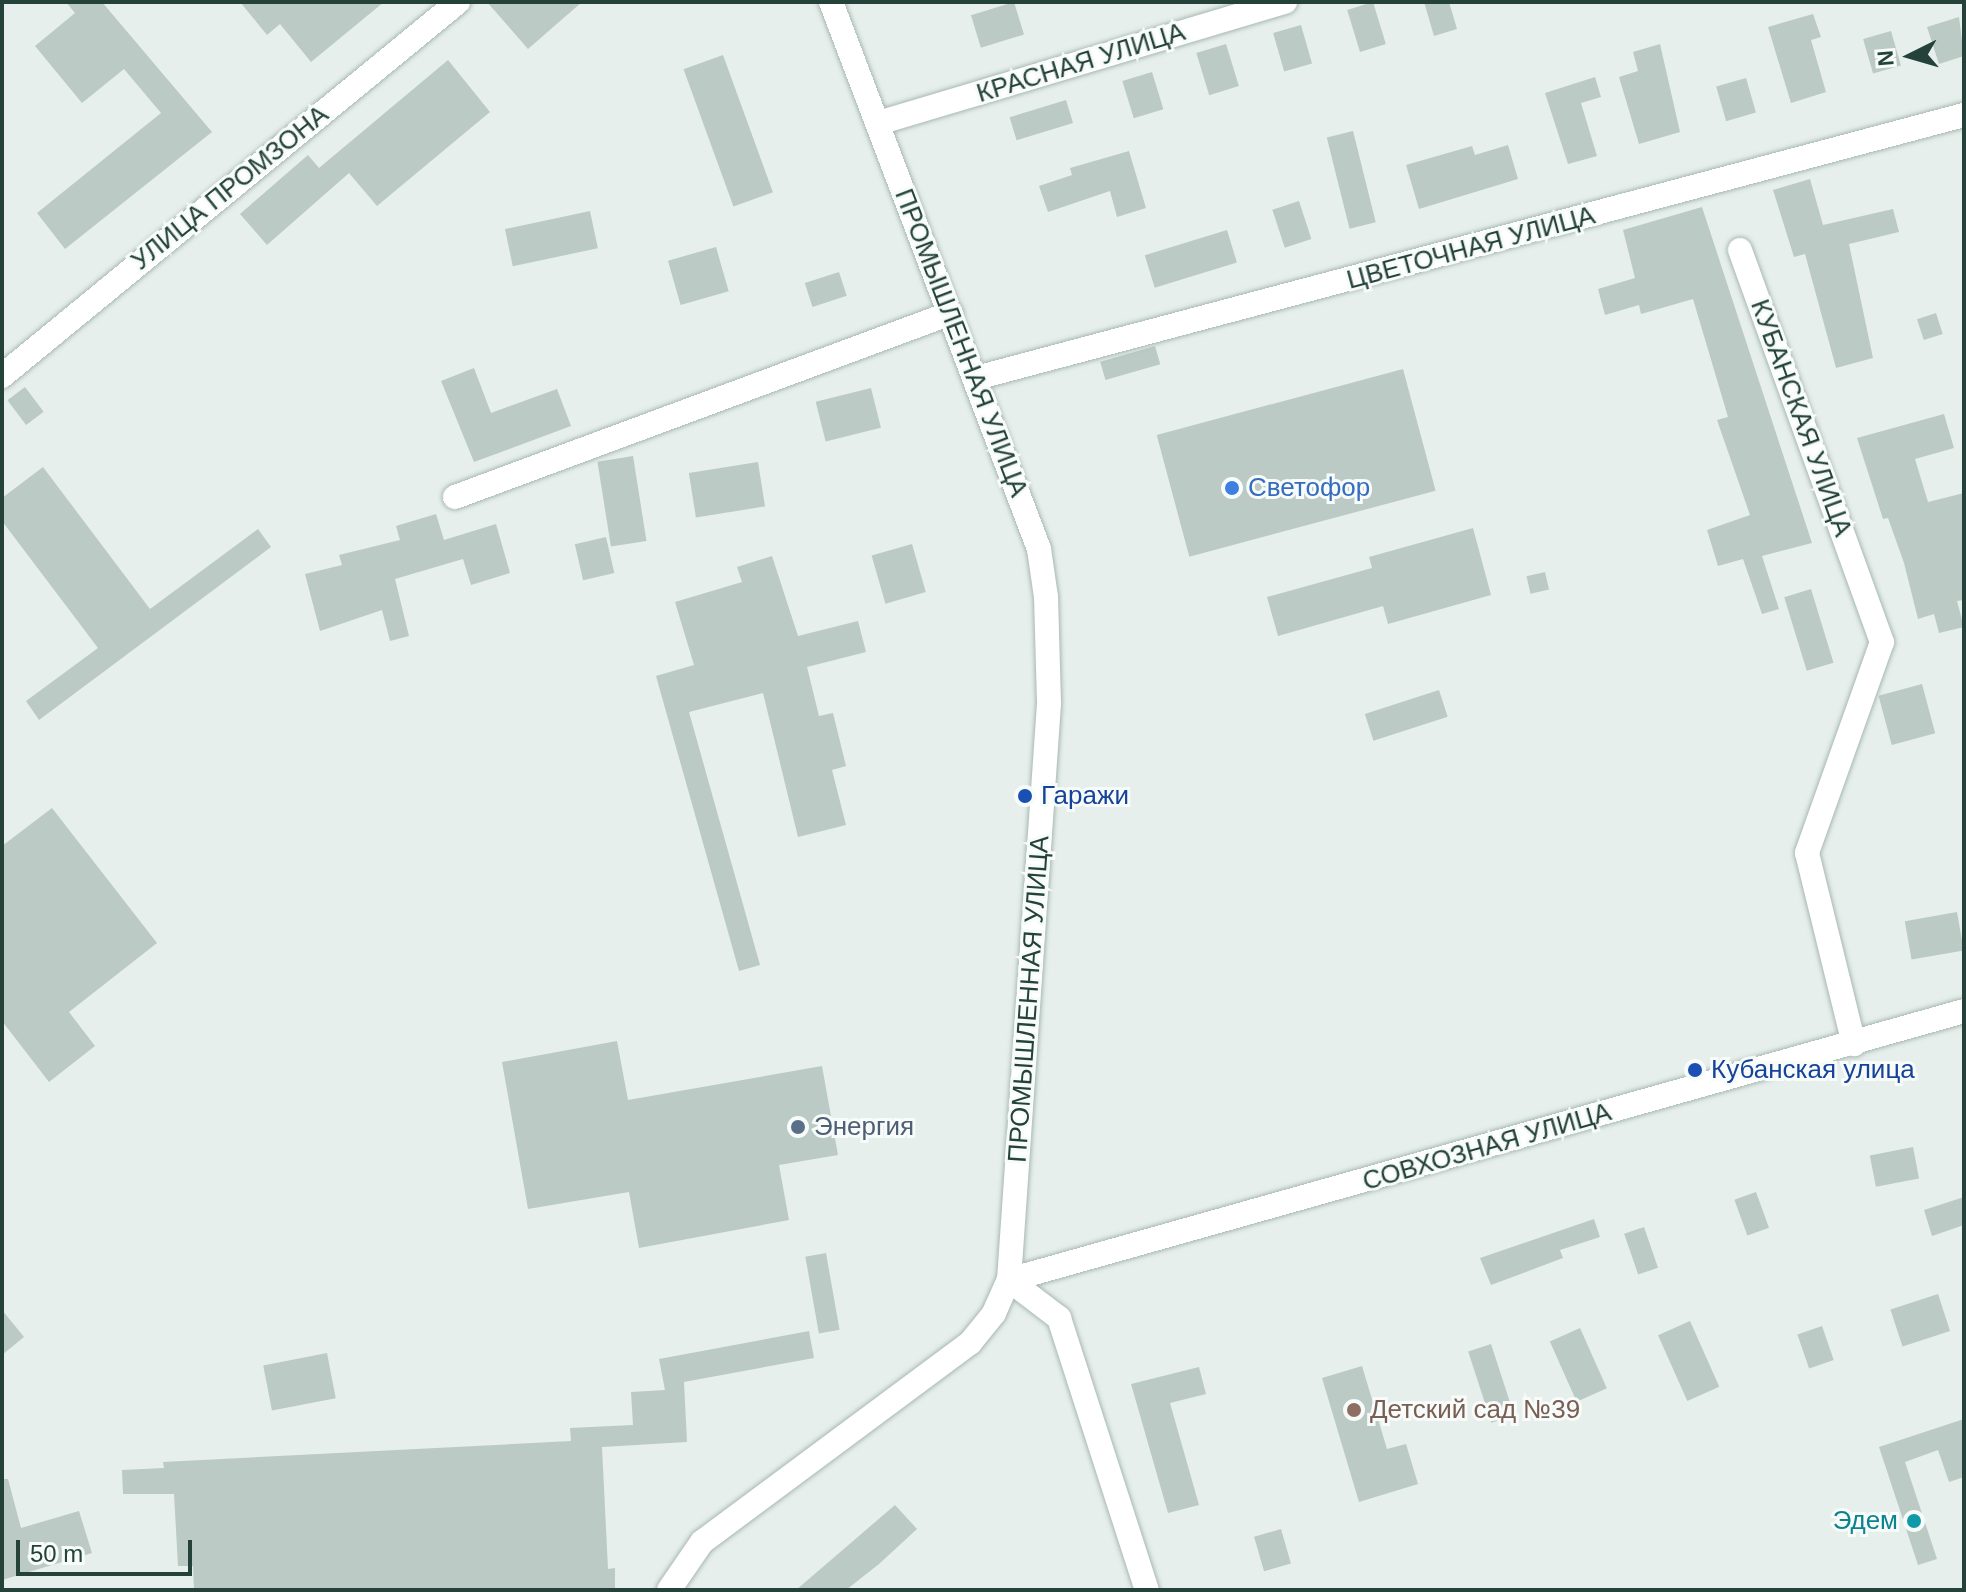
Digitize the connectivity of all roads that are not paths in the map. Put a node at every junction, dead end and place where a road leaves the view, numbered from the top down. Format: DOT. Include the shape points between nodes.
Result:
graph roads {
  1 [pos="458,2"];
  2 [pos="831,2"];
  3 [pos="1285,2"];
  4 [pos="1964,115"];
  5 [pos="878,123"];
  6 [pos="1740,250"];
  7 [pos="951,313"];
  8 [pos="2,376"];
  9 [pos="976,378"];
  10 [pos="455,497"];
  11 [pos="1964,1011"];
  12 [pos="1854,1044"];
  13 [pos="1009,1280"];
  14 [pos="669,1590"];
  15 [pos="1147,1590"];
  1 -- 8 [label="street, УЛИЦА ПРОМЗОНА"];
  2 -- 5 [label="street, ПРОМЫШЛЕННАЯ УЛИЦА"];
  3 -- 5 [label="street, КРАСНАЯ УЛИЦА"];
  4 -- 9 [label="street, ЦВЕТОЧНАЯ УЛИЦА"];
  5 -- 7 [label="street, ПРОМЫШЛЕННАЯ УЛИЦА"];
  6 -- 12 [label="street, КУБАНСКАЯ УЛИЦА" via="1882,642 1807,853"];
  7 -- 9 [label="street, ПРОМЫШЛЕННАЯ УЛИЦА"];
  7 -- 10 [label="street"];
  9 -- 13 [label="street, ПРОМЫШЛЕННАЯ УЛИЦА" via="1039,549 1052,654"];
  11 -- 12 [label="street, СОВХОЗНАЯ УЛИЦА"];
  12 -- 13 [label="street, СОВХОЗНАЯ УЛИЦА"];
  13 -- 14 [label="street, ПРОМЫШЛЕННАЯ УЛИЦА" via="994,1313 970,1343 702,1542"];
  13 -- 15 [label="street" via="1059,1318"];
}
